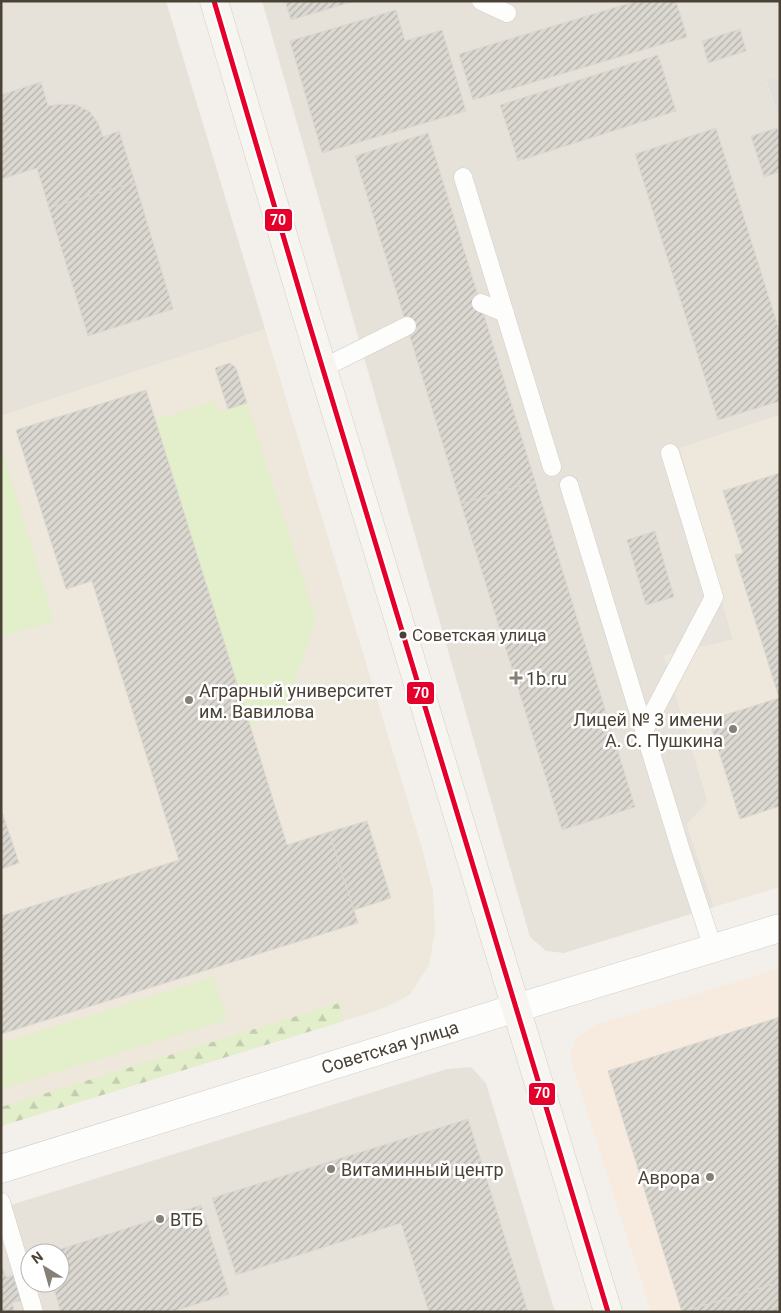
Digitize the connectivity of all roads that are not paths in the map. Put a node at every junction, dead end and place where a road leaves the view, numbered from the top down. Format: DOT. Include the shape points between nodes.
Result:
graph roads {
  1 [pos="214,1"];
  2 [pos="481,1"];
  3 [pos="507,13"];
  4 [pos="463,177"];
  5 [pos="481,303"];
  6 [pos="505,313"];
  7 [pos="407,326"];
  8 [pos="323,368"];
  9 [pos="670,452"];
  10 [pos="552,467"];
  11 [pos="569,485"];
  12 [pos="644,730"];
  13 [pos="780,928"];
  14 [pos="713,948"];
  15 [pos="516,1008"];
  16 [pos="1,1169"];
  17 [pos="1,1202"];
  18 [pos="34,1312"];
  19 [pos="608,1312"];
  1 -- 8 [label="street"];
  2 -- 3 [label="lane"];
  4 -- 6 [label="lane"];
  5 -- 6 [label="lane"];
  6 -- 10 [label="lane"];
  7 -- 8 [label="lane"];
  8 -- 15 [label="street"];
  9 -- 12 [label="lane" via="714,597"];
  11 -- 12 [label="lane"];
  12 -- 14 [label="lane"];
  13 -- 14 [label="street, Советская улица"];
  14 -- 15 [label="street, Советская улица"];
  15 -- 16 [label="street, Советская улица"];
  15 -- 19 [label="street"];
  17 -- 18 [label="lane"];
}
